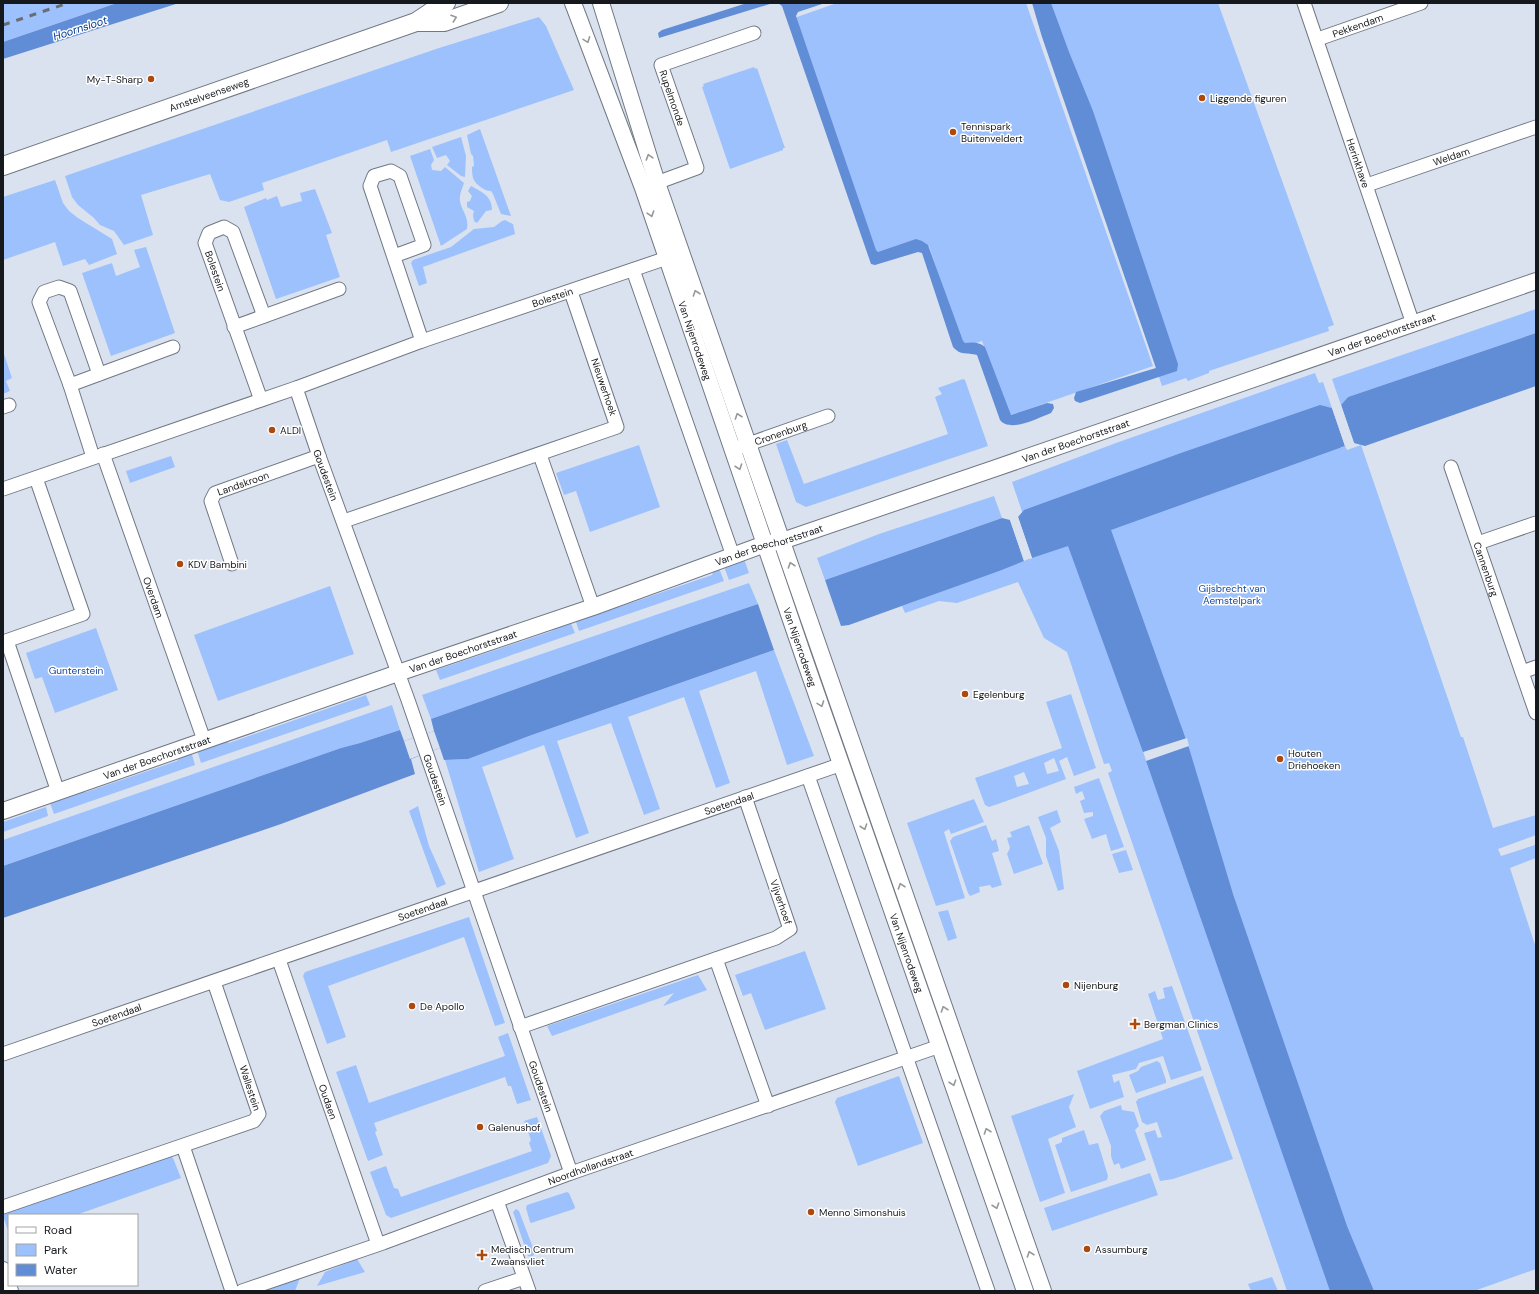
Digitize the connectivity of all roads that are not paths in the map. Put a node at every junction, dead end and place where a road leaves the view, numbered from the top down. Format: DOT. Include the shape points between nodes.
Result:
graph roads {
  1 [pos="446,3"];
  2 [pos="499,3"];
  3 [pos="573,3"];
  4 [pos="600,3"];
  5 [pos="1304,3"];
  6 [pos="1421,3"];
  7 [pos="416,22"];
  8 [pos="754,33"];
  9 [pos="1318,39"];
  10 [pos="1536,127"];
  11 [pos="3,166"];
  12 [pos="650,185"];
  13 [pos="1367,185"];
  14 [pos="682,253"];
  15 [pos="394,256"];
  16 [pos="666,258"];
  17 [pos="633,270"];
  18 [pos="1536,281"];
  19 [pos="339,289"];
  20 [pos="571,292"];
  21 [pos="264,316"];
  22 [pos="1413,324"];
  23 [pos="234,327"];
  24 [pos="422,341"];
  25 [pos="173,347"];
  26 [pos="99,374"];
  27 [pos="70,385"];
  28 [pos="296,388"];
  29 [pos="261,400"];
  30 [pos="828,416"];
  31 [pos="748,444"];
  32 [pos="733,450"];
  33 [pos="540,455"];
  34 [pos="98,456"];
  35 [pos="319,456"];
  36 [pos="1451,467"];
  37 [pos="36,478"];
  38 [pos="3,489"];
  39 [pos="344,521"];
  40 [pos="1536,523"];
  41 [pos="782,541"];
  42 [pos="1478,543"];
  43 [pos="765,544"];
  44 [pos="733,556"];
  45 [pos="232,564"];
  46 [pos="593,607"];
  47 [pos="5,641"];
  48 [pos="1536,667"];
  49 [pos="1522,672"];
  50 [pos="398,673"];
  51 [pos="1533,697"];
  52 [pos="1536,713"];
  53 [pos="204,740"];
  54 [pos="842,764"];
  55 [pos="808,776"];
  56 [pos="58,792"];
  57 [pos="745,797"];
  58 [pos="3,811"];
  59 [pos="474,892"];
  60 [pos="716,959"];
  61 [pos="279,960"];
  62 [pos="214,982"];
  63 [pos="520,1027"];
  64 [pos="940,1046"];
  65 [pos="3,1054"];
  66 [pos="908,1058"];
  67 [pos="768,1106"];
  68 [pos="182,1146"];
  69 [pos="571,1173"];
  70 [pos="497,1201"];
  71 [pos="3,1207"];
  72 [pos="378,1244"];
  73 [pos="3,1270"];
  74 [pos="524,1278"];
  75 [pos="8,1285"];
  76 [pos="232,1291"];
  77 [pos="242,1291"];
  78 [pos="485,1291"];
  79 [pos="529,1291"];
  80 [pos="988,1291"];
  81 [pos="1025,1291"];
  82 [pos="1043,1291"];
  1 -- 7 [label="main road, Amstelveenseweg"];
  7 -- 2 [label="main road, Amstelveenseweg, one-way" via="444,22"];
  3 -- 12 [label="street, Van Nijenrodeweg, one-way"];
  12 -- 4 [label="street, Van Nijenrodeweg, one-way"];
  5 -- 9 [label="street, Herinkhave"];
  6 -- 9 [label="street, Pekkendam"];
  7 -- 11 [label="main road, Amstelveenseweg"];
  8 -- 12 [label="street, Rupelmonde" via="661,65 698,172"];
  9 -- 13 [label="street, Herinkhave"];
  10 -- 13 [label="street, Weldam"];
  12 -- 14 [label="street, Van Nijenrodeweg"];
  12 -- 16 [label="street, Van Nijenrodeweg, one-way"];
  13 -- 22 [label="street, Herinkhave"];
  14 -- 16 [label="street, Bolestein"];
  31 -- 14 [label="street, Van Nijenrodeweg, one-way"];
  15 -- 15 [label="street" via="424,245 400,176 391,171 374,176 370,186"];
  15 -- 24 [label="street"];
  16 -- 17 [label="street, Bolestein"];
  16 -- 32 [label="street, Van Nijenrodeweg"];
  17 -- 20 [label="street, Bolestein"];
  17 -- 44 [label="street"];
  18 -- 22 [label="street, Van der Boechorststraat"];
  19 -- 21 [label="street"];
  20 -- 24 [label="street, Bolestein"];
  20 -- 33 [label="street, Nieuwerhoek" via="617,427"];
  21 -- 23 [label="street"];
  21 -- 23 [label="street, Bolestein" via="233,232 224,228 209,233 205,243"];
  22 -- 41 [label="street, Van der Boechorststraat"];
  23 -- 29 [label="street, Bolestein"];
  24 -- 28 [label="street, Bolestein"];
  25 -- 26 [label="street"];
  26 -- 27 [label="street"];
  26 -- 27 [label="street" via="70,291 59,287 44,292 39,302"];
  27 -- 34 [label="street"];
  28 -- 29 [label="street, Bolestein"];
  28 -- 35 [label="street, Goudestein"];
  29 -- 34 [label="street, Bolestein"];
  30 -- 31 [label="street, Cronenburg"];
  31 -- 32 [label="street, Cronenburg"];
  31 -- 41 [label="street, Van Nijenrodeweg"];
  32 -- 43 [label="street, Van Nijenrodeweg, one-way"];
  33 -- 39 [label="street, Nieuwerhoek"];
  33 -- 46 [label="street"];
  34 -- 37 [label="street, Bolestein"];
  34 -- 53 [label="street, Overdam"];
  35 -- 39 [label="street, Goudestein"];
  35 -- 45 [label="street, Landskroon" via="215,493 211,501"];
  36 -- 42 [label="street, Cannenburg"];
  37 -- 38 [label="street, Bolestein"];
  37 -- 47 [label="street" via="83,614"];
  39 -- 50 [label="street, Goudestein"];
  40 -- 42 [label="street"];
  41 -- 43 [label="street, Van der Boechorststraat"];
  82 -- 41 [label="street, Van Nijenrodeweg, one-way"];
  42 -- 49 [label="street, Cannenburg"];
  43 -- 44 [label="street, Van der Boechorststraat"];
  43 -- 54 [label="street, Van Nijenrodeweg, one-way"];
  44 -- 46 [label="street, Van der Boechorststraat"];
  46 -- 50 [label="street, Van der Boechorststraat"];
  47 -- 56 [label="street"];
  48 -- 49 [label="street"];
  49 -- 51 [label="street, Cannenburg"];
  50 -- 53 [label="street, Van der Boechorststraat"];
  50 -- 59 [label="street, Goudestein"];
  51 -- 52 [label="street, Cannenburg"];
  53 -- 56 [label="street, Van der Boechorststraat"];
  54 -- 55 [label="street, Soetendaal"];
  54 -- 64 [label="street, Van Nijenrodeweg, one-way"];
  55 -- 57 [label="street, Soetendaal"];
  55 -- 66 [label="street"];
  56 -- 58 [label="street, Van der Boechorststraat"];
  57 -- 59 [label="street, Soetendaal"];
  57 -- 60 [label="street, Vijverhoef" via="790,929 776,938"];
  59 -- 61 [label="street, Soetendaal"];
  59 -- 63 [label="street, Goudestein"];
  60 -- 63 [label="street, Vijverhoef"];
  60 -- 67 [label="street"];
  61 -- 62 [label="street, Soetendaal"];
  61 -- 72 [label="street, Oudaen"];
  62 -- 65 [label="street, Soetendaal"];
  62 -- 68 [label="street, Wallestein" via="259,1114 254,1121"];
  63 -- 69 [label="street, Goudestein"];
  64 -- 66 [label="street, Noordhollandstraat"];
  64 -- 81 [label="street, Van Nijenrodeweg, one-way"];
  66 -- 67 [label="street, Noordhollandstraat"];
  66 -- 80 [label="street"];
  67 -- 69 [label="street, Noordhollandstraat"];
  68 -- 71 [label="street, Wallestein"];
  68 -- 76 [label="street"];
  69 -- 70 [label="street, Noordhollandstraat"];
  70 -- 72 [label="street, Noordhollandstraat"];
  70 -- 74 [label="street"];
  72 -- 77 [label="street, Noordhollandstraat"];
  73 -- 75 [label="street"];
  74 -- 78 [label="street"];
  74 -- 79 [label="street"];
}
